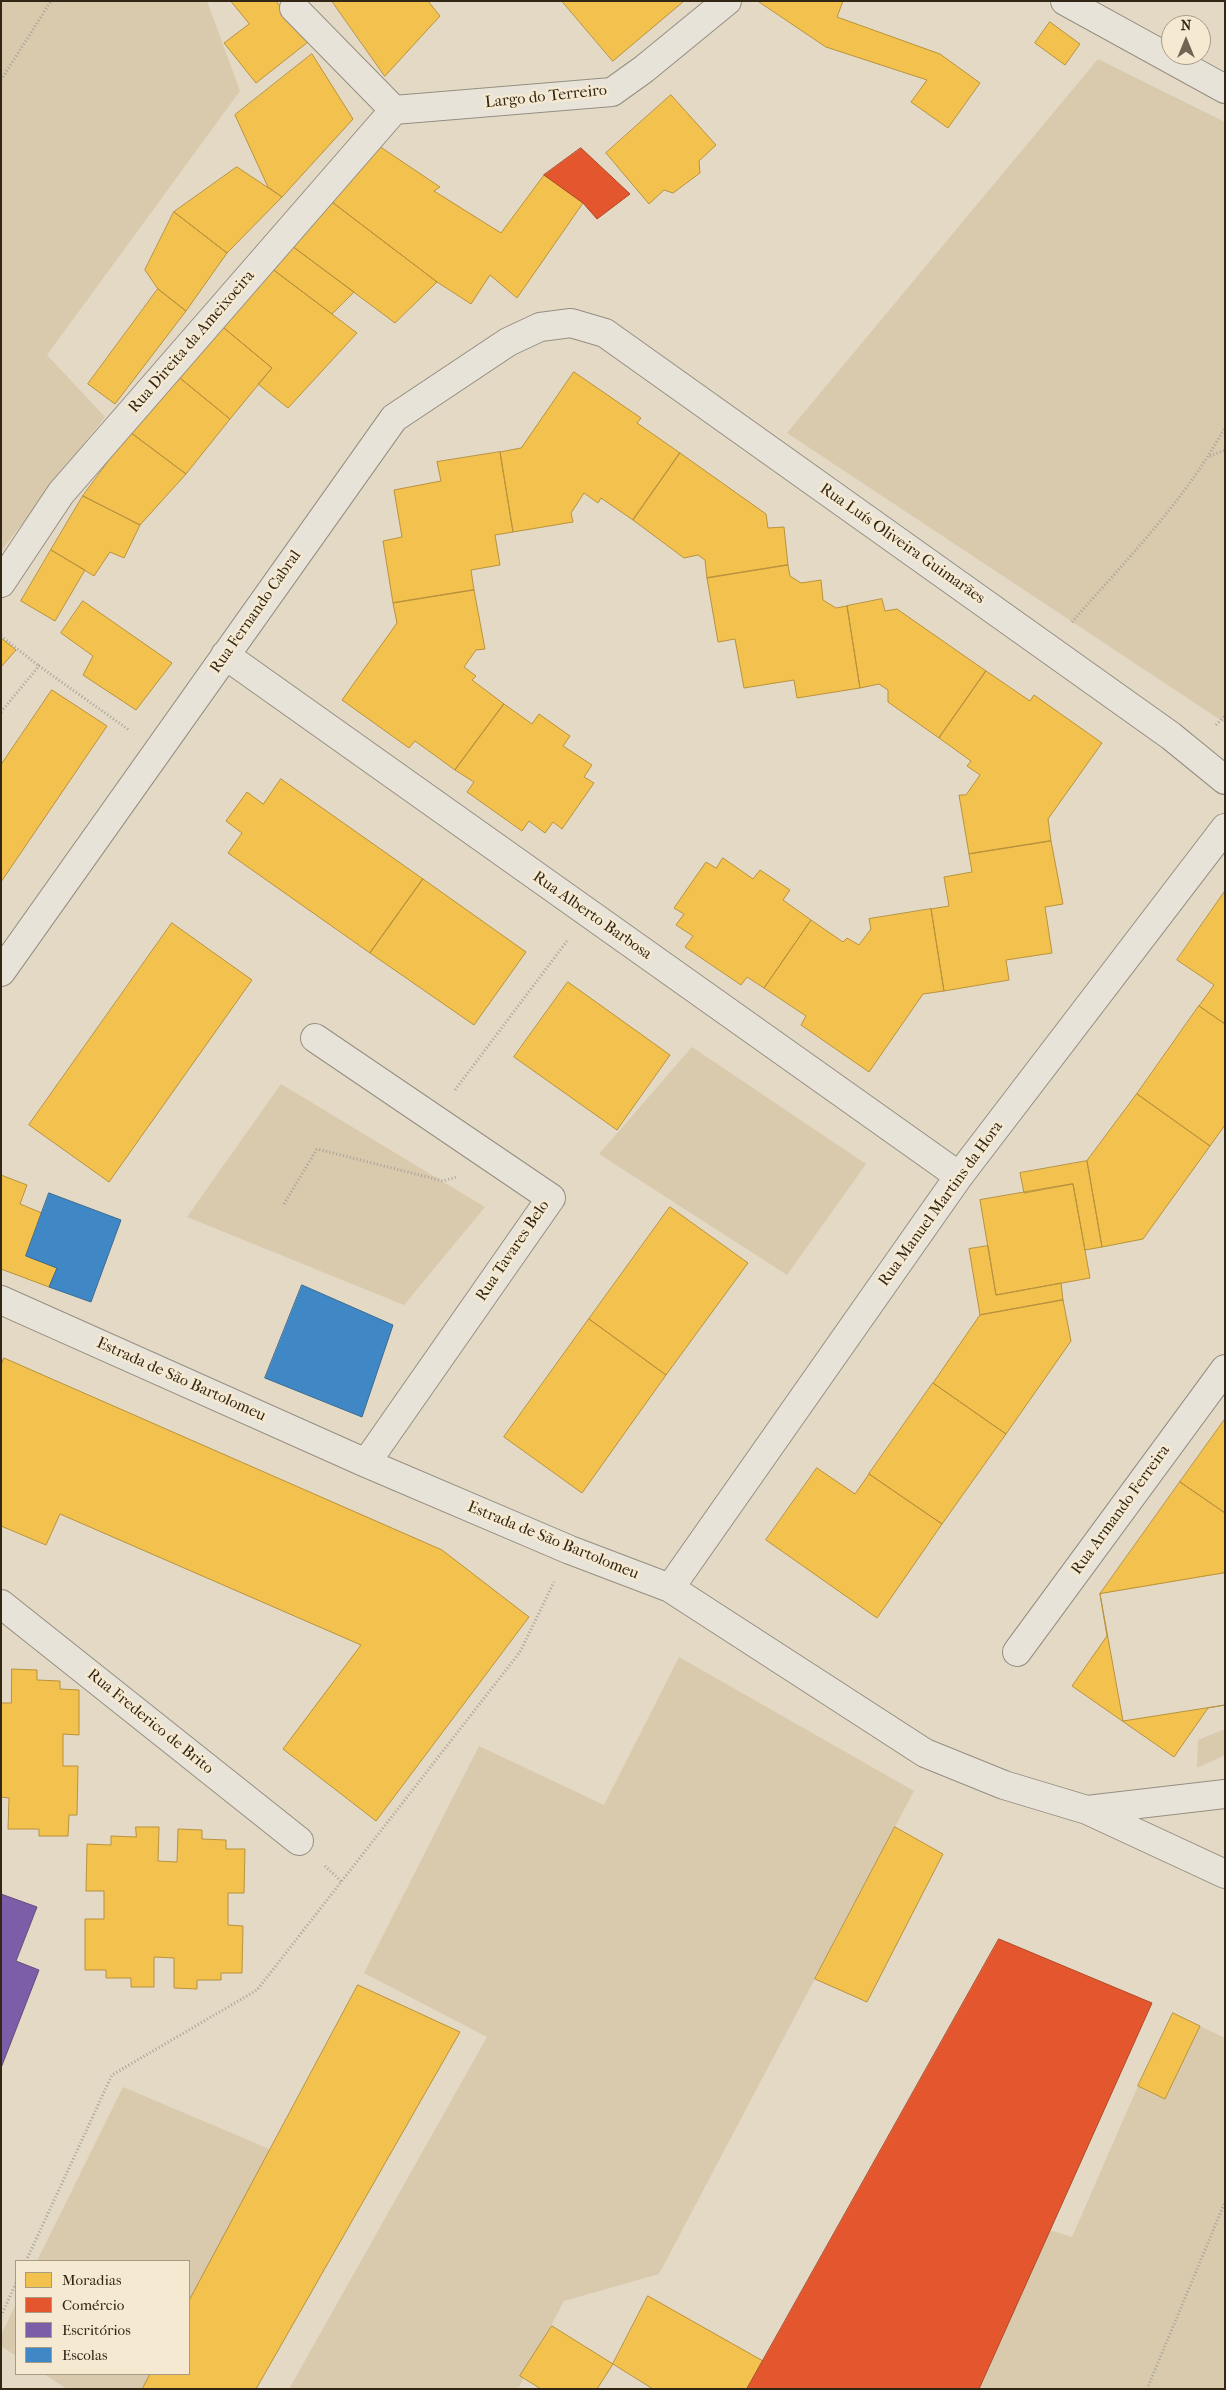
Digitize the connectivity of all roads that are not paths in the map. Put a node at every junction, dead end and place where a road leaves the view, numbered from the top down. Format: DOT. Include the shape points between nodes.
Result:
graph roads {
  1 [pos="727,1"];
  2 [pos="1065,1"];
  3 [pos="294,8"];
  4 [pos="1225,89"];
  5 [pos="394,110"];
  6 [pos="571,324"];
  7 [pos="1,582"];
  8 [pos="225,655"];
  9 [pos="1225,780"];
  10 [pos="1225,828"];
  11 [pos="1,972"];
  12 [pos="315,1038"];
  13 [pos="959,1176"];
  14 [pos="2,1300"];
  15 [pos="1225,1369"];
  16 [pos="366,1463"];
  17 [pos="670,1588"];
  18 [pos="1,1604"];
  19 [pos="1018,1652"];
  20 [pos="1225,1794"];
  21 [pos="1087,1810"];
  22 [pos="299,1841"];
  23 [pos="1225,1874"];
  1 -- 5 [label="street, Largo do Terreiro" via="612,92"];
  2 -- 4 [label="street"];
  3 -- 5 [label="street"];
  5 -- 7 [label="street, Rua Direita da Ameixoeira" via="61,494"];
  6 -- 8 [label="street, Rua Fernando Cabral" via="540,327 508,342 394,418"];
  6 -- 9 [label="street, Rua Luís Oliveira Guimarães" via="606,333 1170,736"];
  8 -- 11 [label="street, Rua Fernando Cabral"];
  8 -- 13 [label="street, Rua Alberto Barbosa"];
  10 -- 13 [label="street, Rua Manuel Martins da Hora"];
  12 -- 16 [label="street, Rua Tavares Belo" via="551,1198"];
  13 -- 17 [label="street, Rua Manuel Martins da Hora"];
  14 -- 16 [label="street, Estrada de São Bartolomeu"];
  15 -- 19 [label="street, Rua Armando Ferreira"];
  16 -- 17 [label="street, Estrada de São Bartolomeu" via="570,1550"];
  17 -- 21 [label="street, Estrada de São Bartolomeu" via="925,1753 1004,1785"];
  18 -- 22 [label="street, Rua Frederico de Brito"];
  20 -- 21 [label="street, Estrada de São Bartolomeu"];
  21 -- 23 [label="street, Estrada de São Bartolomeu"];
}
